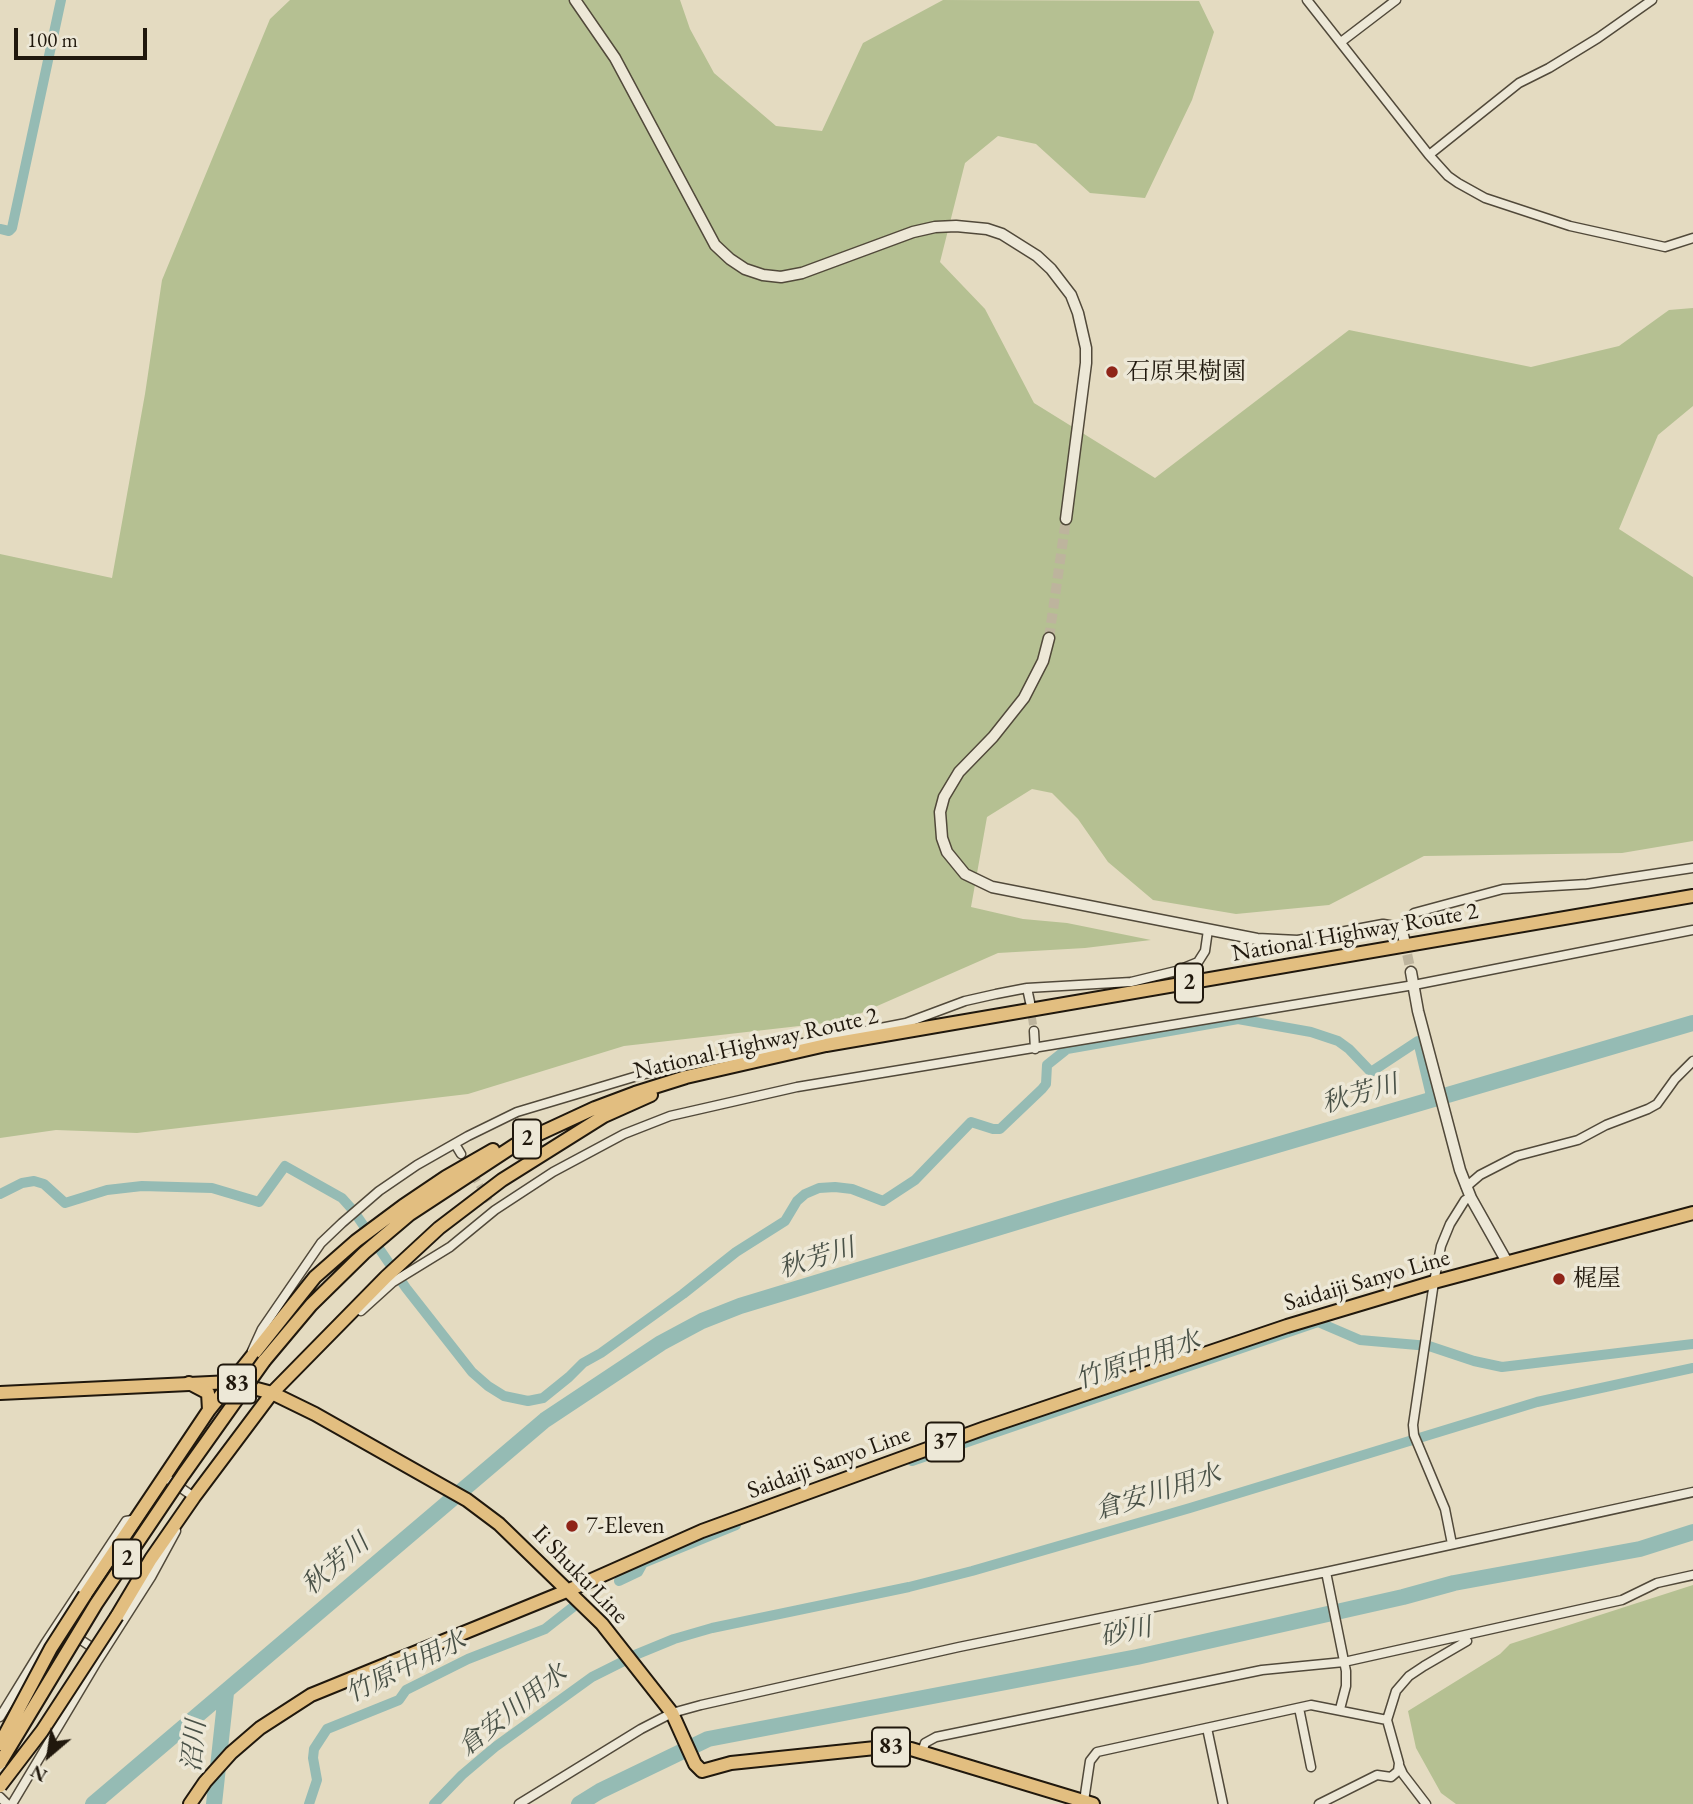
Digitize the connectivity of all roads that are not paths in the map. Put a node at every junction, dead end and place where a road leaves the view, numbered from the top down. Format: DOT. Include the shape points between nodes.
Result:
graph roads {
  1 [pos="575,0"];
  2 [pos="1307,0"];
  3 [pos="1396,0"];
  4 [pos="1652,0"];
  5 [pos="1341,42"];
  6 [pos="1430,155"];
  7 [pos="1693,239"];
  8 [pos="1066,519"];
  9 [pos="1049,638"];
  10 [pos="1693,868"];
  11 [pos="1693,896"];
  12 [pos="1401,928"];
  13 [pos="1208,930"];
  14 [pos="1693,930"];
  15 [pos="1404,939"];
  16 [pos="1411,972"];
  17 [pos="1415,985"];
  18 [pos="1027,988"];
  19 [pos="1030,1002"];
  20 [pos="1034,1031"];
  21 [pos="1035,1049"];
  22 [pos="1693,1061"];
  23 [pos="686,1077"];
  24 [pos="455,1144"];
  25 [pos="461,1154"];
  26 [pos="1466,1187"];
  27 [pos="1471,1198"];
  28 [pos="489,1201"];
  29 [pos="495,1210"];
  30 [pos="1693,1213"];
  31 [pos="380,1231"];
  32 [pos="1507,1262"];
  33 [pos="409,1264"];
  34 [pos="1434,1282"];
  35 [pos="243,1369"];
  36 [pos="231,1382"];
  37 [pos="189,1383"];
  38 [pos="0,1393"];
  39 [pos="272,1393"];
  40 [pos="209,1410"];
  41 [pos="165,1477"];
  42 [pos="1693,1492"];
  43 [pos="194,1497"];
  44 [pos="138,1519"];
  45 [pos="1452,1544"];
  46 [pos="1326,1572"];
  47 [pos="1693,1575"];
  48 [pos="569,1590"];
  49 [pos="57,1624"];
  50 [pos="1467,1642"];
  51 [pos="102,1653"];
  52 [pos="1344,1660"];
  53 [pos="1299,1707"];
  54 [pos="1340,1709"];
  55 [pos="2,1711"];
  56 [pos="674,1717"];
  57 [pos="1387,1720"];
  58 [pos="1207,1728"];
  59 [pos="50,1739"];
  60 [pos="0,1745"];
  61 [pos="922,1752"];
  62 [pos="1398,1762"];
  63 [pos="0,1763"];
  64 [pos="1311,1767"];
  65 [pos="0,1786"];
  66 [pos="0,1797"];
  67 [pos="1088,1803"];
  68 [pos="9,1804"];
  69 [pos="190,1804"];
  70 [pos="519,1804"];
  71 [pos="1223,1804"];
  72 [pos="1319,1804"];
  73 [pos="1426,1804"];
  1 -- 8 [label="street" via="615,58 715,245 745,269 781,277 802,273 913,232 956,226 1002,234 1051,269 1071,295 1086,355"];
  2 -- 5 [label="street"];
  3 -- 5 [label="street"];
  4 -- 6 [label="street" via="1520,83"];
  5 -- 6 [label="street"];
  6 -- 7 [label="street" via="1458,183 1532,215 1665,247"];
  9 -- 13 [label="street" via="1024,698 959,772 944,797 939,824 947,852 965,874 992,887"];
  10 -- 12 [label="street" via="1587,884 1503,889 1415,913"];
  11 -- 23 [label="main road, National Highway Route 2 / 2" via="825,1045"];
  12 -- 13 [label="street" via="1384,925 1277,942"];
  12 -- 15 [label="street"];
  13 -- 18 [label="street" via="1198,962 1176,971 1132,982"];
  14 -- 17 [label="street"];
  16 -- 17 [label="street"];
  17 -- 21 [label="street"];
  17 -- 26 [label="street"];
  18 -- 19 [label="street"];
  18 -- 24 [label="street" via="965,1001 906,1023 644,1074 537,1104"];
  20 -- 21 [label="street"];
  21 -- 29 [label="street" via="797,1087 670,1116 582,1156"];
  22 -- 26 [label="street" via="1648,1109 1578,1140 1517,1156"];
  23 -- 31 [label="main road, National Highway Route 2 / 2" via="595,1108 515,1145"];
  23 -- 33 [label="main road" via="604,1116 540,1155 471,1203"];
  24 -- 25 [label="street"];
  24 -- 35 [label="street" via="417,1165 360,1207 321,1243 262,1329"];
  26 -- 27 [label="street"];
  27 -- 32 [label="street"];
  27 -- 34 [label="street" via="1450,1224"];
  28 -- 29 [label="street"];
  29 -- 33 [label="street" via="450,1247"];
  30 -- 32 [label="main road, Saidaiji Sanyo Line / 37"];
  31 -- 35 [label="main road" via="356,1241 315,1277"];
  31 -- 63 [label="main road, National Highway Route 2 / 2, bridge" via="264,1361 96,1604"];
  32 -- 34 [label="main road, Saidaiji Sanyo Line / 37"];
  33 -- 39 [label="main road" via="333,1329"];
  34 -- 45 [label="street" via="1413,1425 1445,1509"];
  34 -- 48 [label="main road, Saidaiji Sanyo Line / 37" via="1287,1326 985,1428 702,1531"];
  35 -- 36 [label="main road"];
  36 -- 37 [label="main road, Ii Shuku Line / 83"];
  36 -- 39 [label="main road, Ii Shuku Line / 83"];
  36 -- 40 [label="main road"];
  37 -- 38 [label="main road, Ii Shuku Line / 83"];
  37 -- 40 [label="main road" via="208,1393"];
  39 -- 43 [label="main road"];
  39 -- 48 [label="main road, Ii Shuku Line / 83" via="467,1500"];
  40 -- 41 [label="main road"];
  41 -- 43 [label="street"];
  41 -- 44 [label="main road"];
  42 -- 45 [label="street"];
  43 -- 51 [label="street"];
  43 -- 65 [label="main road, bridge" via="42,1731"];
  44 -- 49 [label="street" via="126,1521"];
  44 -- 60 [label="main road, bridge" via="51,1648"];
  45 -- 46 [label="street"];
  46 -- 52 [label="street"];
  46 -- 56 [label="street" via="809,1680"];
  47 -- 52 [label="street" via="1657,1583 1622,1600"];
  48 -- 56 [label="main road, Ii Shuku Line / 83" via="602,1624"];
  48 -- 69 [label="main road, Saidaiji Sanyo Line / 37" via="312,1695 260,1728 205,1782"];
  49 -- 51 [label="street"];
  49 -- 55 [label="street"];
  50 -- 57 [label="street" via="1409,1676 1396,1691"];
  51 -- 59 [label="street"];
  52 -- 54 [label="street" via="1346,1686"];
  52 -- 61 [label="street" via="1262,1670 936,1737 925,1743"];
  53 -- 54 [label="street"];
  53 -- 58 [label="street"];
  53 -- 64 [label="street"];
  54 -- 57 [label="street"];
  55 -- 59 [label="street"];
  56 -- 61 [label="main road, Ii Shuku Line / 83" via="702,1771 731,1763 885,1747"];
  56 -- 70 [label="street" via="641,1729"];
  57 -- 62 [label="street"];
  58 -- 67 [label="street" via="1097,1752 1090,1761"];
  58 -- 71 [label="street"];
  59 -- 68 [label="street"];
  61 -- 67 [label="main road, Ii Shuku Line / 83"];
  62 -- 72 [label="street" via="1398,1772 1391,1777 1377,1774"];
  62 -- 73 [label="street"];
  66 -- 68 [label="street"];
}
